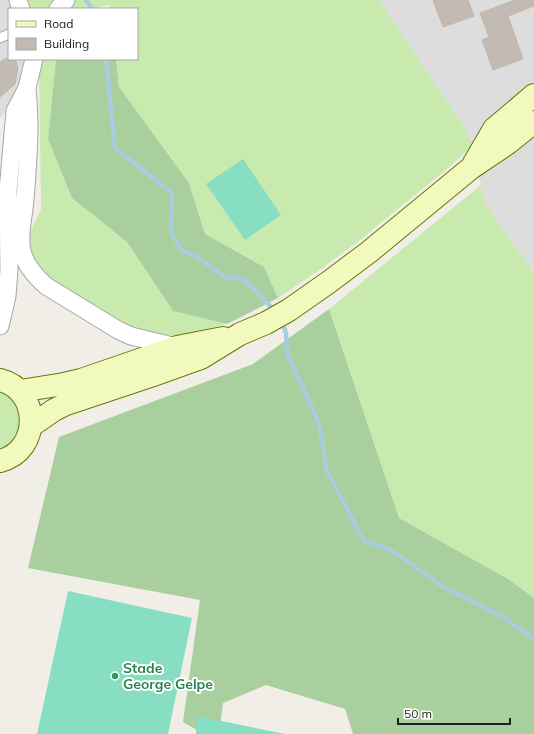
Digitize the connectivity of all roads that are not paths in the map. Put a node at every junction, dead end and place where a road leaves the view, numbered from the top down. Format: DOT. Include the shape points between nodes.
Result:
graph roads {
  1 [pos="66,0"];
  2 [pos="59,8"];
  3 [pos="34,60"];
  4 [pos="27,88"];
  5 [pos="534,95"];
  6 [pos="15,111"];
  7 [pos="534,122"];
  8 [pos="0,130"];
  9 [pos="471,168"];
  10 [pos="3,186"];
  11 [pos="26,187"];
  12 [pos="4,229"];
  13 [pos="0,326"];
  14 [pos="240,334"];
  15 [pos="178,347"];
  16 [pos="0,380"];
  17 [pos="20,391"];
  18 [pos="31,426"];
  19 [pos="2,466"];
  1 -- 2 [label="street"];
  3 -- 4 [label="street"];
  4 -- 6 [label="street"];
  4 -- 11 [label="street" via="29,125"];
  5 -- 9 [label="main road" via="494,129"];
  6 -- 8 [label="street"];
  6 -- 10 [label="street"];
  7 -- 9 [label="main road"];
  9 -- 14 [label="main road" via="330,282 289,310"];
  10 -- 11 [label="street"];
  10 -- 12 [label="street"];
  11 -- 15 [label="street" via="20,239 28,267 37,278 50,289 118,330 131,336"];
  12 -- 13 [label="street" via="9,270 7,296"];
  14 -- 15 [label="main road"];
  14 -- 18 [label="main road" via="201,358 66,404"];
  15 -- 17 [label="main road" via="81,380"];
  16 -- 17 [label="main road" via="12,384"];
  17 -- 18 [label="main road" via="31,413"];
  18 -- 19 [label="main road" via="26,440"];
}
